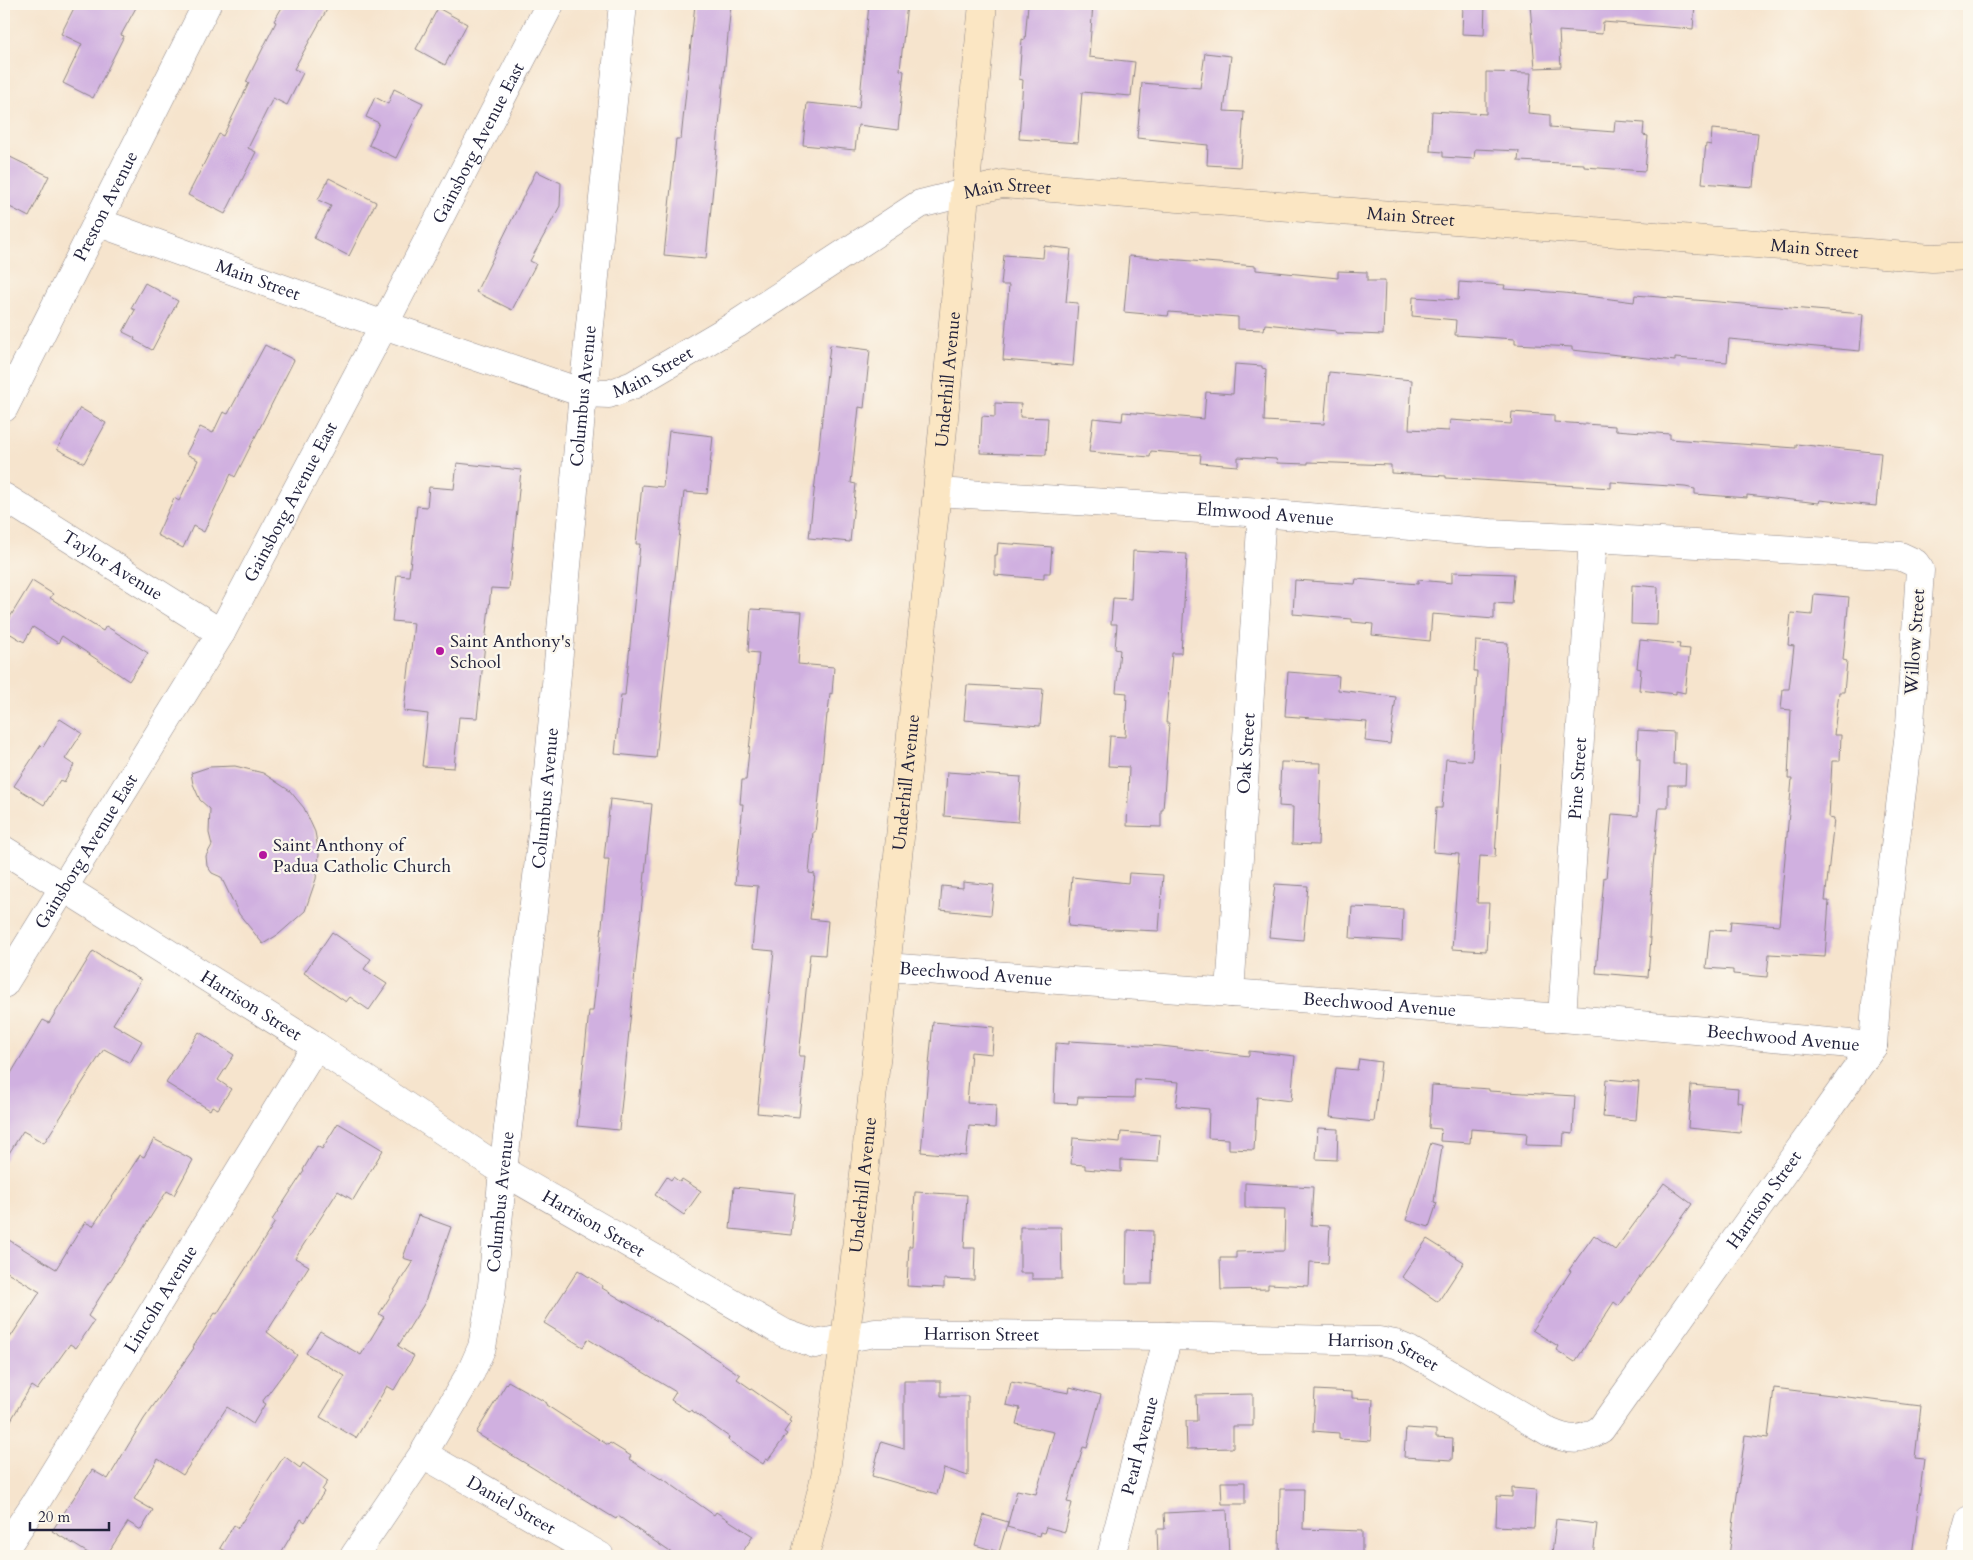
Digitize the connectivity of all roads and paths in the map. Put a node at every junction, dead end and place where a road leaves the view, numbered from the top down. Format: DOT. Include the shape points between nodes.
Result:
graph roads {
  1 [pos="207,4"];
  2 [pos="550,4"];
  3 [pos="624,4"];
  4 [pos="983,4"];
  5 [pos="964,193"];
  6 [pos="97,222"];
  7 [pos="1969,256"];
  8 [pos="384,325"];
  9 [pos="583,393"];
  10 [pos="4,408"];
  11 [pos="937,492"];
  12 [pos="4,498"];
  13 [pos="1262,513"];
  14 [pos="1592,538"];
  15 [pos="221,633"];
  16 [pos="4,850"];
  17 [pos="63,888"];
  18 [pos="886,968"];
  19 [pos="4,984"];
  20 [pos="1230,993"];
  21 [pos="1562,1018"];
  22 [pos="316,1046"];
  23 [pos="1873,1046"];
  24 [pos="503,1171"];
  25 [pos="1168,1336"];
  26 [pos="845,1339"];
  27 [pos="423,1454"];
  28 [pos="1969,1520"];
  29 [pos="4,1550"];
  30 [pos="354,1556"];
  31 [pos="600,1556"];
  32 [pos="805,1556"];
  33 [pos="1111,1556"];
  34 [pos="1959,1556"];
  1 -- 6 [label="street, Preston Avenue"];
  2 -- 8 [label="street, Gainsborg Avenue East"];
  3 -- 9 [label="street, Columbus Avenue"];
  4 -- 5 [label="street, Underhill Avenue"];
  5 -- 7 [label="street, Main Street" via="1002,184 1932,258"];
  5 -- 9 [label="street, Main Street" via="920,204 737,324 633,386 609,394"];
  5 -- 11 [label="street, Underhill Avenue"];
  6 -- 8 [label="street, Main Street"];
  6 -- 10 [label="street, Preston Avenue"];
  8 -- 9 [label="street, Main Street"];
  8 -- 15 [label="street, Gainsborg Avenue East"];
  9 -- 24 [label="street, Columbus Avenue" via="543,825"];
  11 -- 13 [label="street, Elmwood Avenue"];
  11 -- 18 [label="street, Underhill Avenue"];
  12 -- 15 [label="street, Taylor Avenue"];
  13 -- 14 [label="street, Elmwood Avenue" via="1490,534"];
  13 -- 20 [label="street, Oak Street"];
  14 -- 21 [label="street, Pine Street"];
  14 -- 23 [label="street, Willow Street" via="1900,556 1915,563 1920,570 1910,724"];
  15 -- 17 [label="street, Gainsborg Avenue East"];
  16 -- 17 [label="street, Harrison Street"];
  17 -- 19 [label="street, Gainsborg Avenue East"];
  17 -- 22 [label="street, Harrison Street"];
  18 -- 20 [label="street, Beechwood Avenue"];
  18 -- 26 [label="street, Underhill Avenue"];
  20 -- 21 [label="street, Beechwood Avenue"];
  21 -- 23 [label="street, Beechwood Avenue"];
  22 -- 24 [label="street, Harrison Street"];
  22 -- 29 [label="street, Lincoln Avenue"];
  23 -- 25 [label="street, Harrison Street" via="1601,1429 1582,1439 1564,1439 1549,1432 1395,1344"];
  24 -- 26 [label="street, Harrison Street" via="784,1334 815,1344"];
  24 -- 27 [label="street, Columbus Avenue" via="491,1296 482,1347"];
  25 -- 26 [label="street, Harrison Street" via="876,1333"];
  25 -- 33 [label="street, Pearl Avenue"];
  26 -- 32 [label="street, Underhill Avenue" via="825,1477"];
  27 -- 30 [label="street, Columbus Avenue"];
  27 -- 31 [label="street, Daniel Street"];
  28 -- 34 [label="street"];
}
